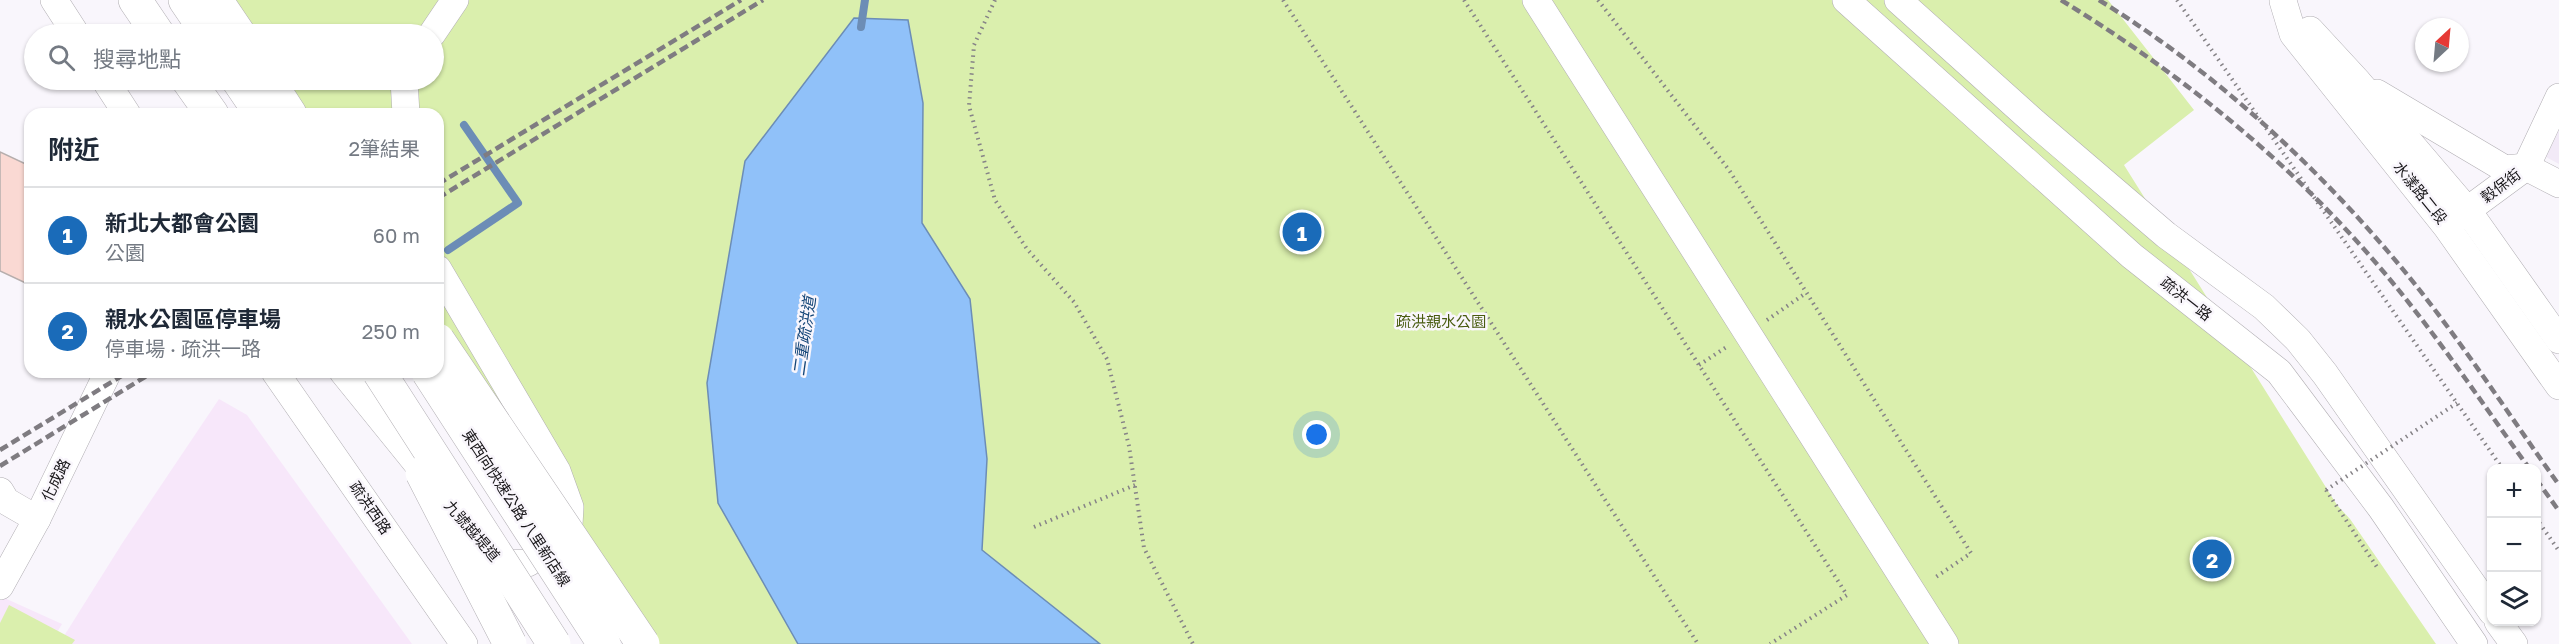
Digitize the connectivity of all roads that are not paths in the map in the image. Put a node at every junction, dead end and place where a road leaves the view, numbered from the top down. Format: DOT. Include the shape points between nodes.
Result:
graph roads {
  1 [pos="54,0"];
  2 [pos="135,0"];
  3 [pos="185,0"];
  4 [pos="216,0"];
  5 [pos="455,0"];
  6 [pos="1536,0"];
  7 [pos="1845,0"];
  8 [pos="1898,0"];
  9 [pos="2282,1"];
  10 [pos="70,24"];
  11 [pos="151,24"];
  12 [pos="201,24"];
  13 [pos="232,24"];
  14 [pos="439,24"];
  15 [pos="2358,82"];
  16 [pos="111,90"];
  17 [pos="195,90"];
  18 [pos="245,90"];
  19 [pos="274,90"];
  20 [pos="405,90"];
  21 [pos="2559,97"];
  22 [pos="123,108"];
  23 [pos="208,108"];
  24 [pos="257,108"];
  25 [pos="286,108"];
  26 [pos="406,108"];
  27 [pos="2526,167"];
  28 [pos="2559,184"];
  29 [pos="2468,211"];
  30 [pos="2446,226"];
  31 [pos="444,278"];
  32 [pos="2559,340"];
  33 [pos="444,349"];
  34 [pos="105,378"];
  35 [pos="279,378"];
  36 [pos="348,378"];
  37 [pos="374,378"];
  38 [pos="383,378"];
  39 [pos="432,378"];
  40 [pos="2559,386"];
  41 [pos="0,491"];
  42 [pos="37,519"];
  43 [pos="0,586"];
  44 [pos="2487,605"];
  45 [pos="2501,626"];
  46 [pos="2465,641"];
  47 [pos="463,643"];
  48 [pos="510,644"];
  49 [pos="554,644"];
  50 [pos="604,644"];
  51 [pos="643,644"];
  52 [pos="1945,644"];
  53 [pos="2514,644"];
  1 -- 10 [label="street"];
  2 -- 11 [label="highway"];
  3 -- 12 [label="highway"];
  4 -- 13 [label="highway"];
  5 -- 14 [label="street"];
  6 -- 52 [label="street"];
  7 -- 46 [label="street, 疏洪一路" via="2132,256 2279,372 2381,508"];
  8 -- 44 [label="street" via="2166,235 2264,307 2298,340"];
  9 -- 15 [label="street, 水漾路二段"];
  9 -- 30 [label="street, 水漾路二段" via="2293,34"];
  15 -- 27 [label="street" via="2505,169"];
  15 -- 29 [label="street, 水漾路二段"];
  16 -- 22 [label="street"];
  17 -- 23 [label="highway"];
  18 -- 24 [label="highway"];
  19 -- 25 [label="highway"];
  20 -- 26 [label="street"];
  21 -- 27 [label="street"];
  27 -- 28 [label="street, 穀保街"];
  27 -- 29 [label="street, 穀保街"];
  29 -- 30 [label="street, 穀保街"];
  29 -- 32 [label="street, 水漾路二段"];
  30 -- 40 [label="street, 水漾路二段"];
  31 -- 36 [label="street, 九號越堤道" via="557,471 570,507 569,525 561,540 528,563 497,564"];
  33 -- 51 [label="highway, bridge"];
  34 -- 42 [label="street, 化成路"];
  35 -- 47 [label="street, 疏洪西路"];
  37 -- 48 [label="highway, bridge"];
  38 -- 49 [label="highway, bridge"];
  39 -- 50 [label="highway, 東西向快速公路 八里新店線, bridge"];
  41 -- 42 [label="street" via="6,501"];
  42 -- 43 [label="street, 化成路"];
  45 -- 53 [label="street"];
}
